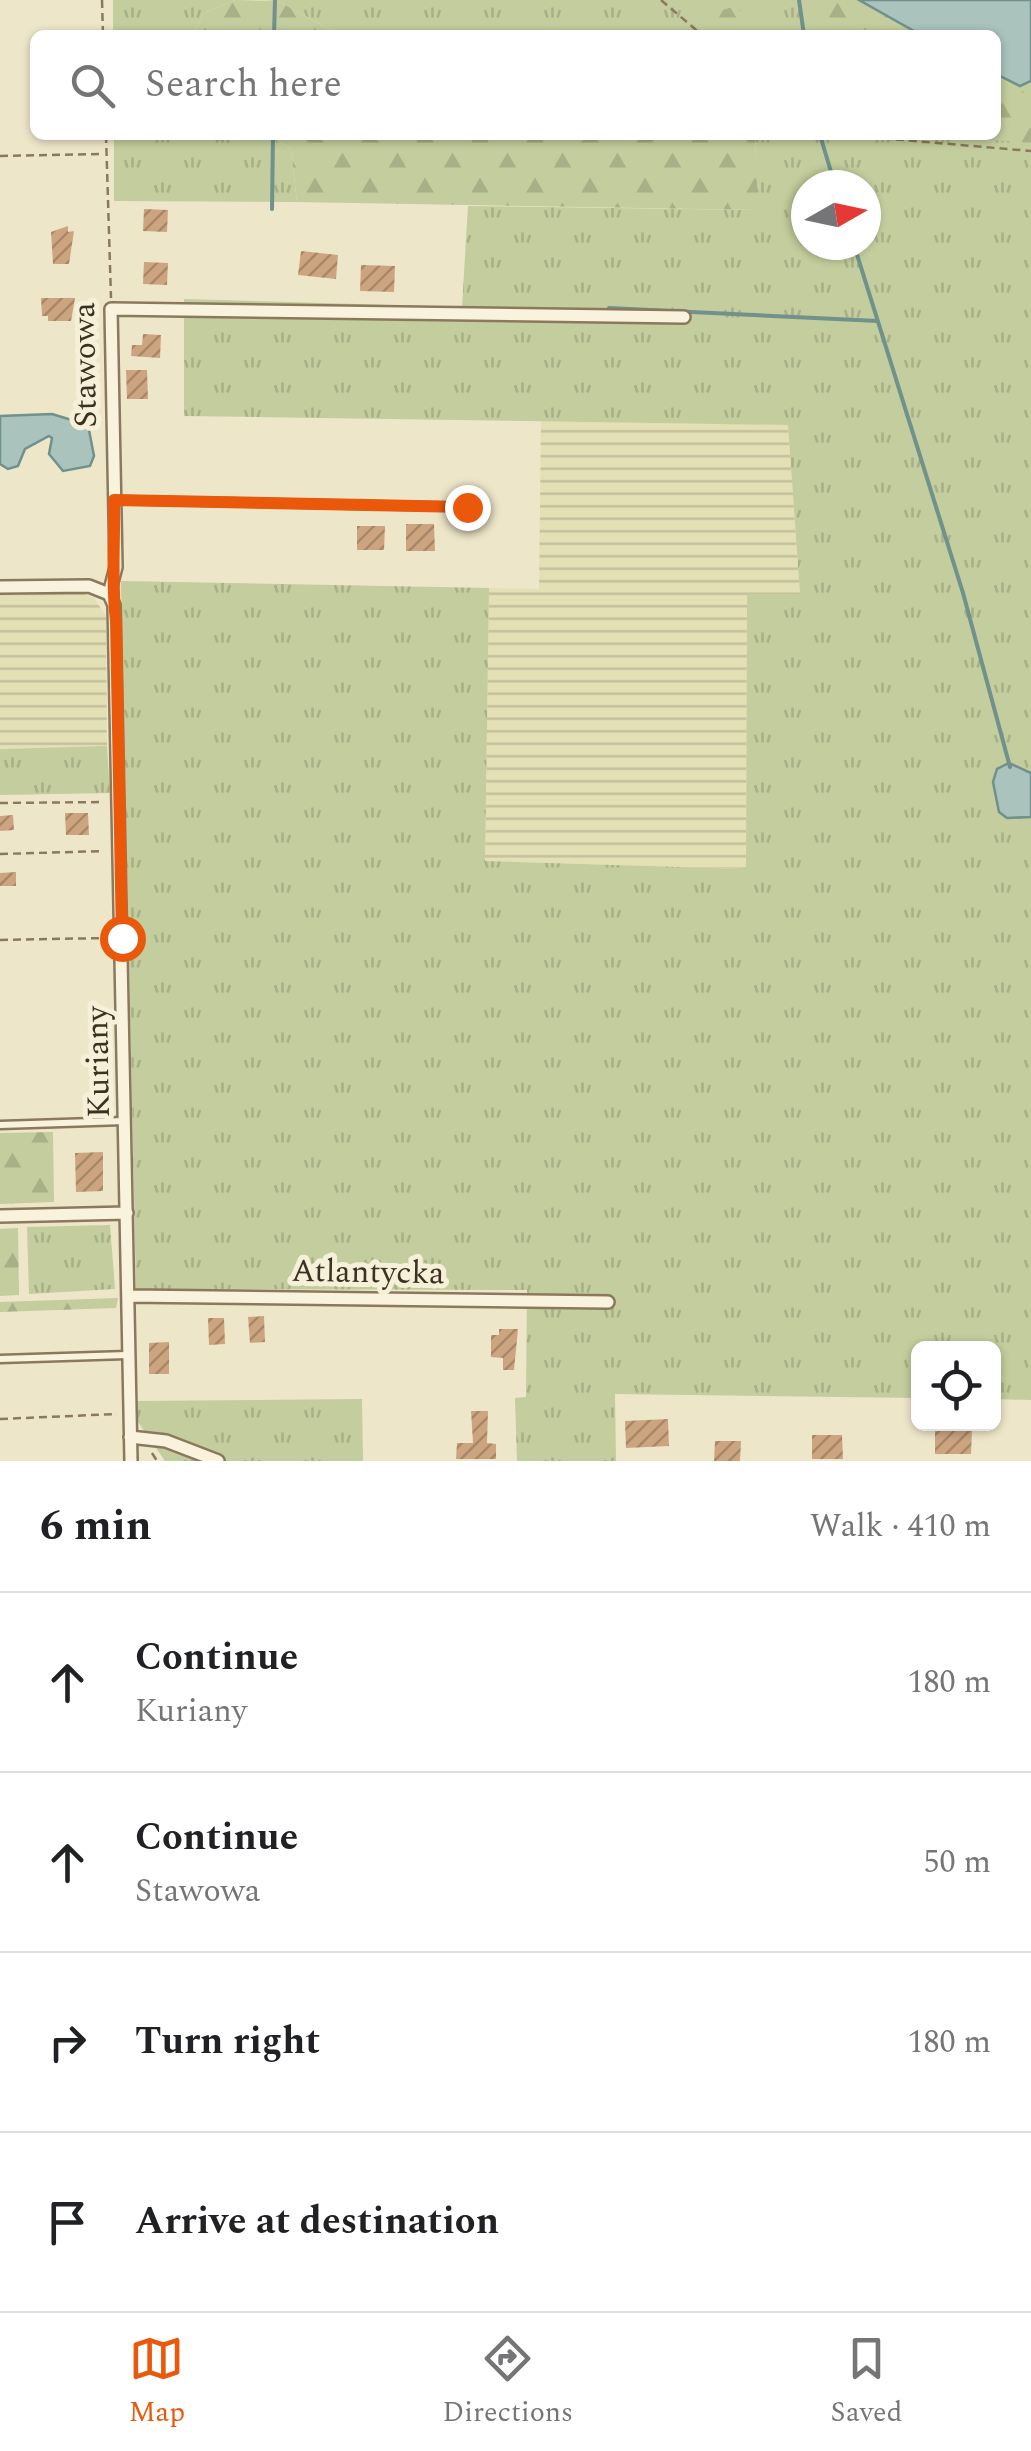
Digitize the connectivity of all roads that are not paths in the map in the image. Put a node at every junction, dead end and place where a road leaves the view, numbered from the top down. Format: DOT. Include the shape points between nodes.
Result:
graph roads {
  1 [pos="684,317"];
  2 [pos="114,500"];
  3 [pos="467,507"];
  4 [pos="0,587"];
  5 [pos="110,594"];
  6 [pos="126,1121"];
  7 [pos="0,1125"];
  8 [pos="127,1212"];
  9 [pos="0,1216"];
  10 [pos="128,1296"];
  11 [pos="608,1302"];
  12 [pos="128,1355"];
  13 [pos="0,1359"];
  14 [pos="136,1439"];
  15 [pos="130,1461"];
  16 [pos="218,1461"];
  1 -- 2 [label="street, Stawowa" via="111,309"];
  2 -- 3 [label="lane"];
  2 -- 5 [label="street, Stawowa"];
  4 -- 5 [label="street" via="89,586"];
  5 -- 6 [label="street, Kuriany" via="116,621"];
  6 -- 7 [label="lane"];
  6 -- 8 [label="street, Kuriany"];
  8 -- 9 [label="street"];
  8 -- 10 [label="street, Kuriany"];
  10 -- 11 [label="street, Atlantycka"];
  10 -- 12 [label="street, Kuriany"];
  12 -- 13 [label="lane"];
  12 -- 14 [label="street, Kuriany"];
  14 -- 15 [label="street, Kuriany"];
  14 -- 16 [label="street" via="166,1441"];
}
